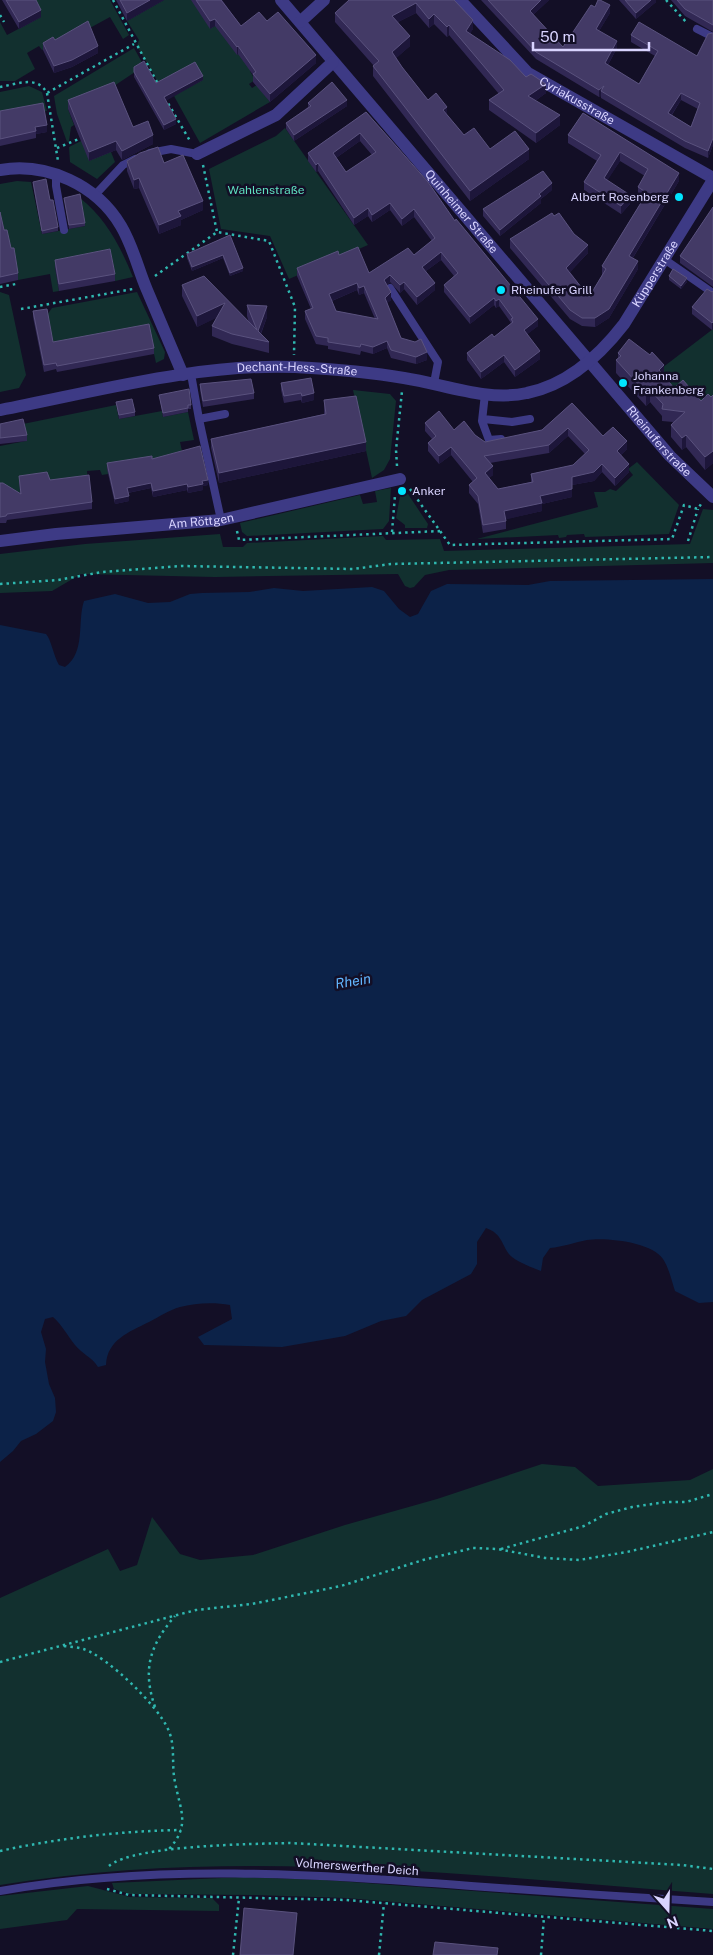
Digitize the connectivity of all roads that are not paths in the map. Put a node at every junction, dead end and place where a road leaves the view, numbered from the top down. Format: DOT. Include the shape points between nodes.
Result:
graph roads {
  1 [pos="281,0"];
  2 [pos="324,0"];
  3 [pos="460,0"];
  4 [pos="300,22"];
  5 [pos="697,29"];
  6 [pos="711,36"];
  7 [pos="333,62"];
  8 [pos="197,154"];
  9 [pos="0,170"];
  10 [pos="56,174"];
  11 [pos="713,179"];
  12 [pos="95,195"];
  13 [pos="64,230"];
  14 [pos="664,259"];
  15 [pos="390,288"];
  16 [pos="713,293"];
  17 [pos="588,362"];
  18 [pos="187,374"];
  19 [pos="434,383"];
  20 [pos="485,394"];
  21 [pos="0,410"];
  22 [pos="225,414"];
  23 [pos="483,419"];
  24 [pos="530,419"];
  25 [pos="199,420"];
  26 [pos="509,439"];
  27 [pos="400,479"];
  28 [pos="711,496"];
  29 [pos="221,520"];
  30 [pos="0,541"];
  31 [pos="0,1891"];
  32 [pos="713,1902"];
  1 -- 4 [label="street, Quinheimer Straße"];
  2 -- 4 [label="street"];
  3 -- 11 [label="street, Cyriakusstraße" via="528,73"];
  4 -- 7 [label="street, Quinheimer Straße"];
  5 -- 6 [label="lane"];
  7 -- 8 [label="street" via="276,115"];
  7 -- 17 [label="street, Quinheimer Straße"];
  8 -- 12 [label="lane" via="156,150 123,164"];
  9 -- 10 [label="street" via="28,169"];
  10 -- 12 [label="street"];
  10 -- 13 [label="lane"];
  11 -- 14 [label="street, Küpperstraße"];
  12 -- 18 [label="street" via="121,226"];
  14 -- 16 [label="lane"];
  14 -- 17 [label="street, Küpperstraße" via="624,324"];
  15 -- 19 [label="lane" via="438,362"];
  17 -- 20 [label="street, Dechant-Hess-Straße" via="565,377 529,393 512,396"];
  17 -- 28 [label="street, Rheinuferstraße" via="670,456"];
  18 -- 19 [label="street, Dechant-Hess-Straße" via="238,368 294,367"];
  18 -- 21 [label="street, Dechant-Hess-Straße"];
  18 -- 25 [label="lane"];
  19 -- 20 [label="street, Dechant-Hess-Straße"];
  20 -- 23 [label="lane"];
  22 -- 25 [label="lane"];
  23 -- 24 [label="lane" via="512,422"];
  23 -- 26 [label="lane" via="489,440"];
  25 -- 29 [label="lane"];
  27 -- 29 [label="street, Am Röttgen"];
  29 -- 30 [label="street, Am Röttgen"];
  31 -- 32 [label="lane, Volmerswerther Deich" via="102,1877 243,1873 326,1875"];
}
